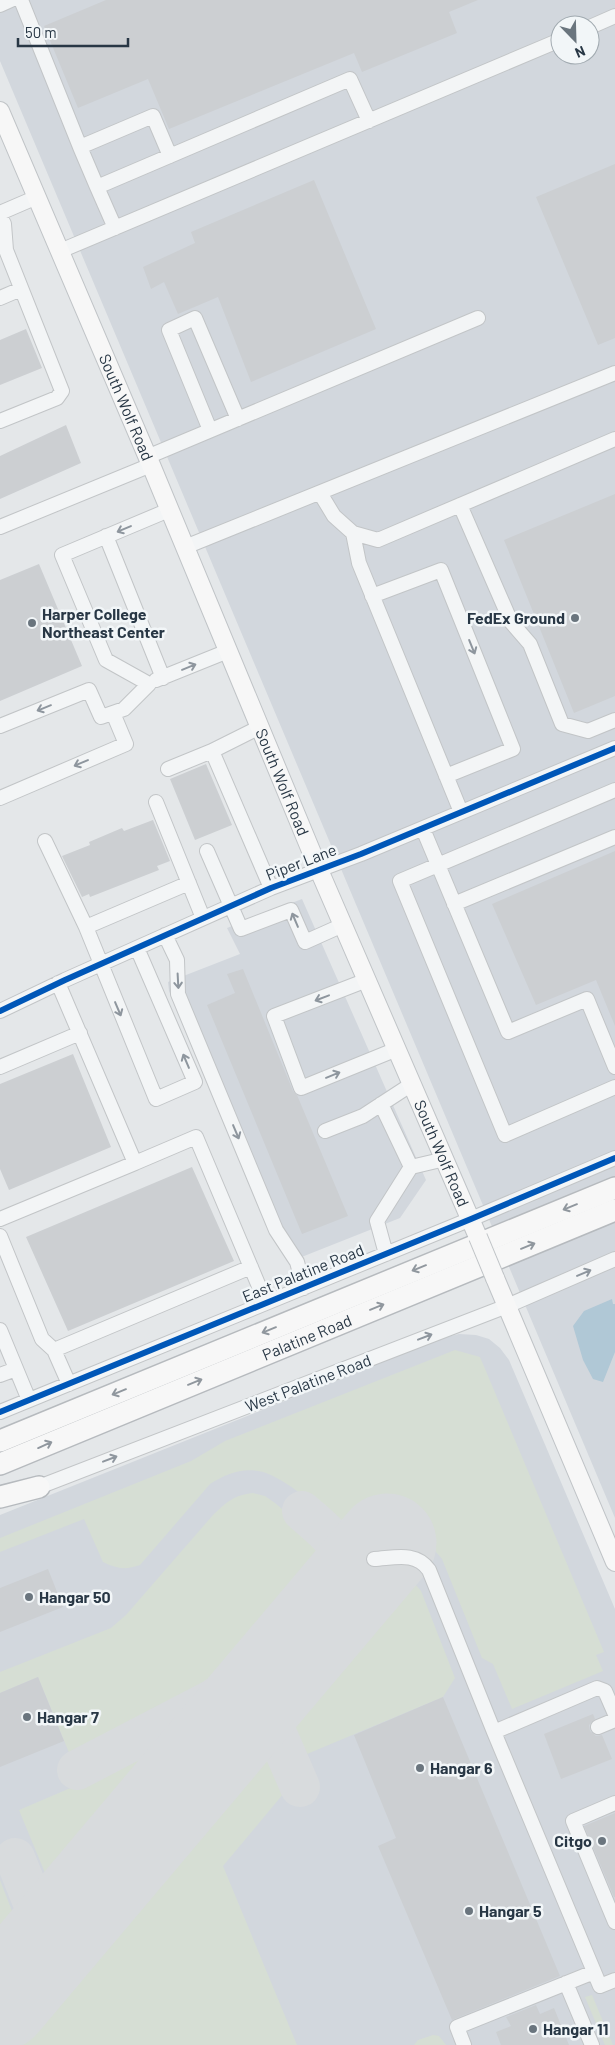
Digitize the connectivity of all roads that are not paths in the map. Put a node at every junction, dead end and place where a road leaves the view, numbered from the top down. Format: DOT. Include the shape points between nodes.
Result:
graph roads {
  1 [pos="11,0"];
  2 [pos="21,0"];
  3 [pos="0,5"];
  4 [pos="615,16"];
  5 [pos="600,23"];
  6 [pos="550,44"];
  7 [pos="0,111"];
  8 [pos="369,121"];
  9 [pos="80,147"];
  10 [pos="170,156"];
  11 [pos="97,187"];
  12 [pos="37,197"];
  13 [pos="0,214"];
  14 [pos="115,228"];
  15 [pos="60,251"];
  16 [pos="22,289"];
  17 [pos="0,298"];
  18 [pos="478,318"];
  19 [pos="615,373"];
  20 [pos="238,419"];
  21 [pos="0,421"];
  22 [pos="210,430"];
  23 [pos="615,439"];
  24 [pos="149,461"];
  25 [pos="320,493"];
  26 [pos="460,506"];
  27 [pos="169,510"];
  28 [pos="0,527"];
  29 [pos="353,533"];
  30 [pos="106,536"];
  31 [pos="185,548"];
  32 [pos="372,596"];
  33 [pos="228,651"];
  34 [pos="163,678"];
  35 [pos="149,684"];
  36 [pos="113,713"];
  37 [pos="615,720"];
  38 [pos="0,726"];
  39 [pos="260,727"];
  40 [pos="615,748"];
  41 [pos="212,751"];
  42 [pos="168,769"];
  43 [pos="446,776"];
  44 [pos="615,790"];
  45 [pos="0,798"];
  46 [pos="156,802"];
  47 [pos="461,812"];
  48 [pos="423,828"];
  49 [pos="615,837"];
  50 [pos="45,841"];
  51 [pos="207,851"];
  52 [pos="438,865"];
  53 [pos="319,870"];
  54 [pos="189,883"];
  55 [pos="271,888"];
  56 [pos="454,904"];
  57 [pos="231,906"];
  58 [pos="203,918"];
  59 [pos="343,925"];
  60 [pos="86,927"];
  61 [pos="165,935"];
  62 [pos="137,948"];
  63 [pos="100,964"];
  64 [pos="367,980"];
  65 [pos="58,983"];
  66 [pos="0,1011"];
  67 [pos="80,1033"];
  68 [pos="397,1049"];
  69 [pos="0,1067"];
  70 [pos="615,1067"];
  71 [pos="412,1084"];
  72 [pos="615,1087"];
  73 [pos="381,1104"];
  74 [pos="325,1131"];
  75 [pos="615,1158"];
  76 [pos="445,1159"];
  77 [pos="135,1163"];
  78 [pos="411,1167"];
  79 [pos="615,1188"];
  80 [pos="615,1210"];
  81 [pos="0,1219"];
  82 [pos="471,1220"];
  83 [pos="0,1236"];
  84 [pos="386,1254"];
  85 [pos="615,1259"];
  86 [pos="251,1267"];
  87 [pos="304,1288"];
  88 [pos="266,1303"];
  89 [pos="507,1306"];
  90 [pos="0,1330"];
  91 [pos="54,1350"];
  92 [pos="16,1369"];
  93 [pos="0,1375"];
  94 [pos="69,1384"];
  95 [pos="29,1400"];
  96 [pos="0,1412"];
  97 [pos="0,1441"];
  98 [pos="0,1464"];
  99 [pos="39,1487"];
  100 [pos="0,1497"];
  101 [pos="0,1503"];
  102 [pos="374,1558"];
  103 [pos="615,1562"];
  104 [pos="615,1714"];
  105 [pos="615,1720"];
  106 [pos="598,1727"];
  107 [pos="494,1732"];
  108 [pos="615,1802"];
  109 [pos="615,1922"];
  110 [pos="594,1972"];
  111 [pos="615,1980"];
  112 [pos="566,1983"];
  113 [pos="464,2045"];
  114 [pos="592,2045"];
  1 -- 3 [label="street"];
  2 -- 9 [label="street"];
  4 -- 5 [label="street"];
  6 -- 8 [label="street"];
  7 -- 12 [label="main road, South Wolf Road"];
  8 -- 10 [label="street" via="350,79"];
  8 -- 14 [label="street"];
  9 -- 10 [label="street" via="152,116"];
  9 -- 11 [label="street"];
  10 -- 11 [label="street"];
  11 -- 14 [label="street"];
  12 -- 13 [label="street"];
  12 -- 15 [label="main road, South Wolf Road"];
  13 -- 16 [label="street" via="6,250"];
  14 -- 15 [label="street"];
  15 -- 24 [label="main road, South Wolf Road"];
  16 -- 17 [label="street"];
  16 -- 21 [label="street" via="62,391 57,398"];
  18 -- 20 [label="street"];
  19 -- 25 [label="street"];
  20 -- 22 [label="street"];
  20 -- 22 [label="street" via="195,318 169,330"];
  22 -- 24 [label="street"];
  23 -- 26 [label="street"];
  24 -- 27 [label="main road, South Wolf Road"];
  24 -- 28 [label="street"];
  25 -- 29 [label="street" via="334,516"];
  25 -- 31 [label="street"];
  26 -- 29 [label="street" via="378,540"];
  26 -- 37 [label="street" via="511,622 530,644 562,724 588,731"];
  27 -- 30 [label="street, one-way"];
  27 -- 31 [label="main road, South Wolf Road"];
  29 -- 32 [label="street" via="359,564"];
  30 -- 34 [label="street"];
  30 -- 35 [label="street" via="62,555 106,660"];
  31 -- 33 [label="main road, South Wolf Road"];
  32 -- 43 [label="street"];
  32 -- 43 [label="street, one-way" via="441,570 513,749"];
  34 -- 33 [label="street, one-way"];
  33 -- 39 [label="main road, South Wolf Road"];
  34 -- 35 [label="street"];
  35 -- 36 [label="street" via="124,708"];
  36 -- 38 [label="street, one-way" via="101,718 89,690"];
  36 -- 45 [label="street, one-way" via="126,744"];
  39 -- 41 [label="street"];
  39 -- 53 [label="main road, South Wolf Road"];
  40 -- 47 [label="street, Piper Lane"];
  41 -- 42 [label="street"];
  41 -- 55 [label="street"];
  43 -- 47 [label="street"];
  44 -- 52 [label="street"];
  46 -- 54 [label="street"];
  47 -- 48 [label="street, Piper Lane"];
  48 -- 52 [label="street"];
  48 -- 53 [label="street, Piper Lane"];
  49 -- 56 [label="street"];
  50 -- 60 [label="street"];
  51 -- 57 [label="street"];
  52 -- 56 [label="street"];
  52 -- 72 [label="street" via="400,881 505,1134"];
  53 -- 55 [label="street, Piper Lane"];
  53 -- 59 [label="main road, South Wolf Road"];
  54 -- 58 [label="street"];
  54 -- 60 [label="street"];
  55 -- 57 [label="street, Piper Lane"];
  56 -- 70 [label="street" via="508,1032 587,999"];
  57 -- 58 [label="street, Piper Lane"];
  59 -- 57 [label="street, one-way" via="304,942 291,910 242,929"];
  58 -- 61 [label="street, Piper Lane"];
  59 -- 64 [label="main road, South Wolf Road"];
  60 -- 63 [label="street"];
  61 -- 62 [label="street, Piper Lane"];
  61 -- 87 [label="street, one-way" via="177,960 178,994 276,1230 297,1262"];
  62 -- 63 [label="street, Piper Lane"];
  63 -- 62 [label="street, one-way" via="156,1099 195,1082"];
  63 -- 65 [label="street, Piper Lane"];
  64 -- 68 [label="main road, South Wolf Road"];
  64 -- 68 [label="street, one-way" via="274,1016 301,1088"];
  65 -- 66 [label="street, Piper Lane"];
  65 -- 67 [label="street"];
  67 -- 69 [label="street"];
  67 -- 77 [label="street"];
  68 -- 71 [label="main road, South Wolf Road"];
  71 -- 73 [label="street"];
  71 -- 76 [label="main road, South Wolf Road"];
  73 -- 74 [label="street" via="363,1116"];
  73 -- 78 [label="street"];
  75 -- 82 [label="street, East Palatine Road"];
  76 -- 78 [label="street"];
  76 -- 82 [label="main road, South Wolf Road"];
  77 -- 81 [label="street"];
  77 -- 86 [label="street" via="196,1137"];
  78 -- 84 [label="street" via="377,1221"];
  79 -- 97 [label="highway, Palatine Road, one-way"];
  98 -- 80 [label="highway, Palatine Road, one-way"];
  82 -- 84 [label="street, East Palatine Road"];
  82 -- 89 [label="main road, South Wolf Road, bridge"];
  83 -- 91 [label="street" via="42,1338"];
  84 -- 87 [label="street, East Palatine Road"];
  89 -- 85 [label="street, West Palatine Road, one-way"];
  86 -- 88 [label="street"];
  86 -- 91 [label="street"];
  87 -- 88 [label="street, East Palatine Road"];
  88 -- 94 [label="street, East Palatine Road"];
  99 -- 89 [label="street, West Palatine Road, one-way"];
  89 -- 103 [label="main road, South Wolf Road"];
  90 -- 92 [label="street"];
  91 -- 94 [label="street"];
  92 -- 93 [label="street"];
  92 -- 95 [label="street"];
  94 -- 95 [label="street, East Palatine Road"];
  95 -- 96 [label="street, East Palatine Road"];
  99 -- 100 [label="highway"];
  99 -- 101 [label="street, West Palatine Road"];
  102 -- 107 [label="street" via="412,1557 419,1559 429,1570"];
  104 -- 107 [label="street" via="604,1691 598,1688"];
  105 -- 106 [label="street"];
  107 -- 110 [label="street"];
  108 -- 109 [label="street" via="573,1821"];
  110 -- 111 [label="street" via="600,1986"];
  110 -- 112 [label="street"];
  112 -- 113 [label="street" via="457,2028"];
  112 -- 114 [label="street"];
}
